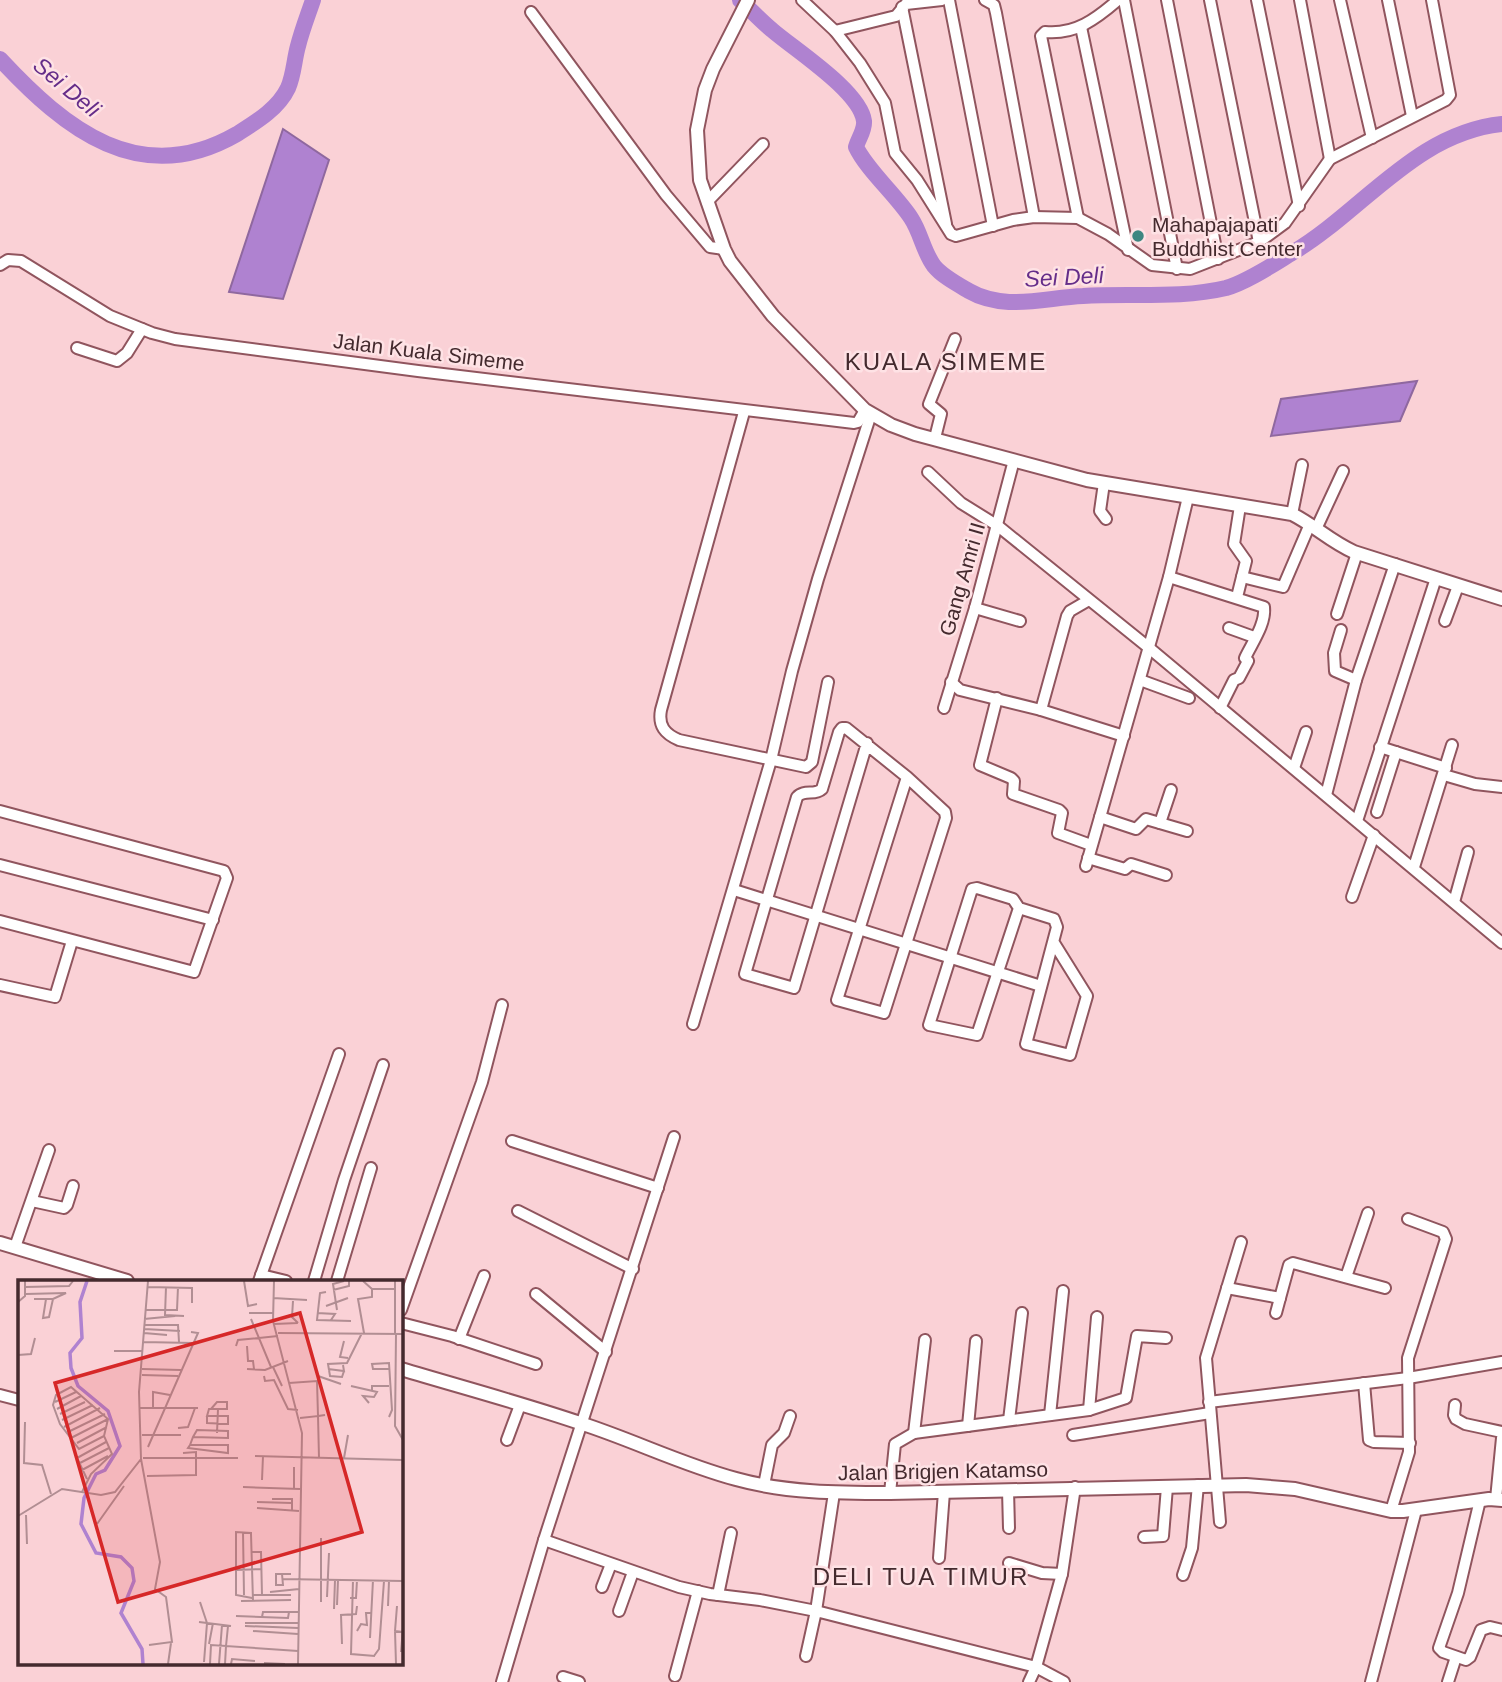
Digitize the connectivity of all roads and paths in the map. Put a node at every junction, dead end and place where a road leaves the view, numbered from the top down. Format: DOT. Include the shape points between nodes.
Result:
graph roads {
  1 [pos="748,0"];
  2 [pos="802,0"];
  3 [pos="942,0"];
  4 [pos="949,0"];
  5 [pos="985,0"];
  6 [pos="1118,0"];
  7 [pos="1124,0"];
  8 [pos="1167,0"];
  9 [pos="1210,0"];
  10 [pos="1256,0"];
  11 [pos="1300,0"];
  12 [pos="1340,0"];
  13 [pos="1388,0"];
  14 [pos="1432,0"];
  15 [pos="902,7"];
  16 [pos="531,12"];
  17 [pos="1081,27"];
  18 [pos="835,31"];
  19 [pos="1412,116"];
  20 [pos="1371,138"];
  21 [pos="763,144"];
  22 [pos="1330,159"];
  23 [pos="707,202"];
  24 [pos="1298,206"];
  25 [pos="1034,217"];
  26 [pos="1078,218"];
  27 [pos="993,226"];
  28 [pos="948,232"];
  29 [pos="1259,242"];
  30 [pos="724,248"];
  31 [pos="1128,250"];
  32 [pos="1218,259"];
  33 [pos="0,265"];
  34 [pos="1177,269"];
  35 [pos="142,329"];
  36 [pos="955,339"];
  37 [pos="77,348"];
  38 [pos="744,412"];
  39 [pos="868,412"];
  40 [pos="935,438"];
  41 [pos="1014,460"];
  42 [pos="1302,465"];
  43 [pos="1343,471"];
  44 [pos="928,472"];
  45 [pos="1104,483"];
  46 [pos="1188,497"];
  47 [pos="1240,506"];
  48 [pos="1292,514"];
  49 [pos="1106,519"];
  50 [pos="1314,525"];
  51 [pos="998,526"];
  52 [pos="1357,553"];
  53 [pos="1395,564"];
  54 [pos="1242,577"];
  55 [pos="1169,578"];
  56 [pos="1436,578"];
  57 [pos="1458,586"];
  58 [pos="1237,597"];
  59 [pos="1089,600"];
  60 [pos="1502,600"];
  61 [pos="975,608"];
  62 [pos="1336,614"];
  63 [pos="1020,621"];
  64 [pos="1445,621"];
  65 [pos="1229,628"];
  66 [pos="1340,630"];
  67 [pos="1254,637"];
  68 [pos="1148,647"];
  69 [pos="1140,680"];
  70 [pos="1356,680"];
  71 [pos="828,682"];
  72 [pos="951,682"];
  73 [pos="997,698"];
  74 [pos="1189,698"];
  75 [pos="944,708"];
  76 [pos="1220,708"];
  77 [pos="1041,710"];
  78 [pos="1306,732"];
  79 [pos="1124,736"];
  80 [pos="867,743"];
  81 [pos="1452,745"];
  82 [pos="1380,747"];
  83 [pos="1396,752"];
  84 [pos="771,760"];
  85 [pos="1294,768"];
  86 [pos="1445,772"];
  87 [pos="907,777"];
  88 [pos="1502,787"];
  89 [pos="1171,790"];
  90 [pos="1325,794"];
  91 [pos="0,811"];
  92 [pos="1377,812"];
  93 [pos="1100,817"];
  94 [pos="1357,821"];
  95 [pos="1160,823"];
  96 [pos="1187,831"];
  97 [pos="1374,835"];
  98 [pos="1091,845"];
  99 [pos="1468,852"];
  100 [pos="0,865"];
  101 [pos="1414,867"];
  102 [pos="1166,875"];
  103 [pos="734,890"];
  104 [pos="1352,897"];
  105 [pos="765,900"];
  106 [pos="1454,902"];
  107 [pos="1019,908"];
  108 [pos="814,916"];
  109 [pos="212,920"];
  110 [pos="0,922"];
  111 [pos="859,928"];
  112 [pos="72,941"];
  113 [pos="905,943"];
  114 [pos="1054,943"];
  115 [pos="1502,943"];
  116 [pos="951,958"];
  117 [pos="998,973"];
  118 [pos="0,985"];
  119 [pos="1041,986"];
  120 [pos="502,1005"];
  121 [pos="693,1024"];
  122 [pos="339,1054"];
  123 [pos="383,1065"];
  124 [pos="674,1137"];
  125 [pos="512,1141"];
  126 [pos="49,1150"];
  127 [pos="371,1168"];
  128 [pos="72,1186"];
  129 [pos="658,1188"];
  130 [pos="32,1201"];
  131 [pos="518,1211"];
  132 [pos="1368,1213"];
  133 [pos="1408,1219"];
  134 [pos="1241,1242"];
  135 [pos="0,1243"];
  136 [pos="15,1247"];
  137 [pos="633,1269"];
  138 [pos="484,1276"];
  139 [pos="1346,1277"];
  140 [pos="260,1278"];
  141 [pos="124,1280"];
  142 [pos="314,1280"];
  143 [pos="337,1280"];
  144 [pos="1227,1287"];
  145 [pos="1385,1288"];
  146 [pos="1063,1291"];
  147 [pos="536,1294"];
  148 [pos="1280,1298"];
  149 [pos="402,1307"];
  150 [pos="1022,1313"];
  151 [pos="1276,1313"];
  152 [pos="1097,1317"];
  153 [pos="402,1323"];
  154 [pos="1167,1338"];
  155 [pos="459,1339"];
  156 [pos="925,1340"];
  157 [pos="976,1342"];
  158 [pos="606,1352"];
  159 [pos="1502,1362"];
  160 [pos="536,1364"];
  161 [pos="402,1369"];
  162 [pos="1408,1378"];
  163 [pos="1364,1383"];
  164 [pos="0,1395"];
  165 [pos="18,1400"];
  166 [pos="520,1405"];
  167 [pos="1455,1405"];
  168 [pos="1210,1408"];
  169 [pos="1089,1410"];
  170 [pos="1050,1415"];
  171 [pos="790,1416"];
  172 [pos="1009,1420"];
  173 [pos="582,1423"];
  174 [pos="968,1426"];
  175 [pos="1502,1432"];
  176 [pos="915,1433"];
  177 [pos="1073,1435"];
  178 [pos="1502,1438"];
  179 [pos="507,1440"];
  180 [pos="1409,1444"];
  181 [pos="764,1485"];
  182 [pos="1198,1485"];
  183 [pos="1216,1485"];
  184 [pos="1075,1487"];
  185 [pos="1167,1487"];
  186 [pos="1008,1490"];
  187 [pos="944,1492"];
  188 [pos="834,1493"];
  189 [pos="890,1493"];
  190 [pos="1499,1499"];
  191 [pos="1480,1500"];
  192 [pos="1416,1510"];
  193 [pos="1391,1511"];
  194 [pos="1220,1522"];
  195 [pos="1009,1528"];
  196 [pos="731,1533"];
  197 [pos="1144,1537"];
  198 [pos="544,1540"];
  199 [pos="939,1558"];
  200 [pos="1009,1563"];
  201 [pos="611,1564"];
  202 [pos="633,1572"];
  203 [pos="1062,1574"];
  204 [pos="1183,1575"];
  205 [pos="602,1587"];
  206 [pos="698,1591"];
  207 [pos="718,1595"];
  208 [pos="620,1611"];
  209 [pos="816,1611"];
  210 [pos="1502,1630"];
  211 [pos="806,1656"];
  212 [pos="1456,1657"];
  213 [pos="1036,1667"];
  214 [pos="675,1676"];
  215 [pos="563,1677"];
  216 [pos="502,1682"];
  217 [pos="579,1682"];
  218 [pos="1030,1682"];
  219 [pos="1064,1682"];
  220 [pos="1371,1682"];
  221 [pos="1448,1682"];
  1 -- 23 [label="main road" via="724,42 705,90 697,130 700,180"];
  2 -- 18 [label="street"];
  3 -- 15 [label="street"];
  4 -- 27 [label="street"];
  5 -- 25 [label="street" via="996,13"];
  6 -- 17 [label="street"];
  7 -- 34 [label="street"];
  8 -- 32 [label="street"];
  9 -- 29 [label="street"];
  10 -- 24 [label="street"];
  11 -- 22 [label="street"];
  12 -- 20 [label="street"];
  13 -- 19 [label="street"];
  14 -- 19 [label="street" via="1450,95"];
  15 -- 18 [label="street" via="896,16"];
  15 -- 28 [label="street"];
  16 -- 30 [label="street" via="666,195 710,247"];
  17 -- 26 [label="street" via="1041,36"];
  17 -- 31 [label="street"];
  18 -- 28 [label="street" via="885,103 895,153"];
  19 -- 20 [label="street"];
  20 -- 22 [label="street"];
  21 -- 23 [label="street"];
  22 -- 24 [label="street"];
  23 -- 30 [label="main road"];
  24 -- 29 [label="street" via="1286,223"];
  25 -- 26 [label="street"];
  25 -- 27 [label="street"];
  26 -- 31 [label="street"];
  27 -- 28 [label="street" via="956,236"];
  29 -- 32 [label="street"];
  30 -- 39 [label="main road" via="773,316"];
  31 -- 34 [label="street" via="1152,265"];
  32 -- 34 [label="street"];
  33 -- 35 [label="street, Jalan Kuala Simeme" via="21,261 110,316"];
  35 -- 37 [label="street" via="117,361"];
  35 -- 38 [label="street, Jalan Kuala Simeme" via="175,339"];
  36 -- 40 [label="street" via="929,404 941,414"];
  38 -- 39 [label="street, Jalan Kuala Simeme" via="854,424"];
  38 -- 84 [label="street" via="661,724 667,735 679,740"];
  39 -- 40 [label="main road" via="891,425"];
  39 -- 84 [label="street" via="792,670"];
  40 -- 41 [label="main road"];
  41 -- 45 [label="main road"];
  41 -- 51 [label="street, Gang Amri II"];
  42 -- 48 [label="street"];
  43 -- 50 [label="street"];
  44 -- 51 [label="street" via="961,503"];
  45 -- 46 [label="main road"];
  45 -- 49 [label="street" via="1100,512"];
  46 -- 47 [label="main road"];
  46 -- 55 [label="street"];
  47 -- 48 [label="main road"];
  47 -- 54 [label="street" via="1234,544 1246,558"];
  48 -- 50 [label="main road"];
  50 -- 52 [label="main road"];
  50 -- 54 [label="street" via="1283,587"];
  51 -- 59 [label="street"];
  51 -- 61 [label="street, Gang Amri II"];
  52 -- 53 [label="main road"];
  52 -- 62 [label="street"];
  53 -- 56 [label="main road"];
  53 -- 70 [label="street"];
  54 -- 58 [label="street"];
  55 -- 58 [label="street"];
  55 -- 68 [label="street"];
  56 -- 57 [label="main road"];
  56 -- 82 [label="street"];
  57 -- 60 [label="main road"];
  57 -- 64 [label="street"];
  58 -- 67 [label="street" via="1264,607"];
  59 -- 68 [label="street"];
  59 -- 77 [label="street" via="1067,616"];
  61 -- 63 [label="street"];
  61 -- 72 [label="street, Gang Amri II"];
  65 -- 67 [label="street"];
  66 -- 70 [label="street" via="1335,671"];
  67 -- 76 [label="street" via="1245,658 1248,661"];
  68 -- 69 [label="street"];
  68 -- 76 [label="street"];
  69 -- 74 [label="street"];
  69 -- 79 [label="street"];
  70 -- 90 [label="street"];
  71 -- 84 [label="street" via="810,765"];
  72 -- 73 [label="street" via="960,690"];
  72 -- 75 [label="street, Gang Amri II"];
  73 -- 77 [label="street"];
  73 -- 98 [label="street" via="979,765 1011,778 1013,793 1059,810 1058,833"];
  76 -- 85 [label="street"];
  77 -- 79 [label="street"];
  78 -- 85 [label="street"];
  79 -- 93 [label="street"];
  80 -- 87 [label="street"];
  80 -- 105 [label="street" via="846,728 840,730 822,789 797,797"];
  80 -- 108 [label="street"];
  81 -- 86 [label="street"];
  82 -- 83 [label="street"];
  82 -- 94 [label="street"];
  83 -- 86 [label="street"];
  83 -- 92 [label="street"];
  84 -- 103 [label="street"];
  85 -- 90 [label="street"];
  86 -- 88 [label="street" via="1475,784"];
  86 -- 101 [label="street"];
  87 -- 111 [label="street"];
  87 -- 113 [label="street" via="946,817"];
  89 -- 95 [label="street"];
  90 -- 94 [label="street"];
  91 -- 109 [label="street" via="223,871 227,881"];
  93 -- 95 [label="street" via="1136,829 1144,819"];
  93 -- 98 [label="street"];
  94 -- 97 [label="street"];
  95 -- 96 [label="street"];
  97 -- 101 [label="street"];
  97 -- 104 [label="street"];
  98 -- 102 [label="street" via="1087,862 1125,869 1131,864"];
  99 -- 106 [label="street"];
  100 -- 109 [label="street"];
  101 -- 106 [label="street"];
  103 -- 105 [label="street"];
  103 -- 121 [label="street"];
  105 -- 108 [label="street"];
  105 -- 108 [label="street" via="745,970 748,975 794,988"];
  106 -- 115 [label="street"];
  107 -- 114 [label="street" via="1054,919"];
  107 -- 116 [label="street" via="1013,899 973,888"];
  107 -- 117 [label="street"];
  108 -- 111 [label="street"];
  109 -- 112 [label="street" via="193,972"];
  110 -- 112 [label="street"];
  111 -- 113 [label="street"];
  111 -- 113 [label="street" via="837,1000 884,1013"];
  112 -- 118 [label="street" via="55,998"];
  113 -- 116 [label="street"];
  114 -- 119 [label="street"];
  114 -- 119 [label="street" via="1087,996 1068,1056 1026,1044"];
  116 -- 117 [label="street"];
  116 -- 117 [label="street" via="929,1025 977,1035"];
  117 -- 119 [label="street"];
  120 -- 149 [label="street" via="482,1082"];
  122 -- 140 [label="street"];
  123 -- 142 [label="street"];
  124 -- 129 [label="street"];
  125 -- 129 [label="street"];
  126 -- 130 [label="street"];
  127 -- 143 [label="street"];
  128 -- 130 [label="street" via="64,1208"];
  129 -- 137 [label="street"];
  130 -- 136 [label="street"];
  131 -- 137 [label="street"];
  132 -- 139 [label="street"];
  133 -- 162 [label="street" via="1443,1232 1446,1239 1408,1358"];
  134 -- 144 [label="street"];
  135 -- 136 [label="main road"];
  136 -- 141 [label="main road"];
  137 -- 158 [label="street"];
  138 -- 155 [label="street"];
  139 -- 145 [label="street"];
  139 -- 148 [label="street" via="1291,1263"];
  144 -- 148 [label="street"];
  144 -- 168 [label="street" via="1207,1351"];
  146 -- 170 [label="street"];
  147 -- 158 [label="street"];
  148 -- 151 [label="street"];
  150 -- 172 [label="street"];
  152 -- 169 [label="street"];
  153 -- 155 [label="street"];
  154 -- 169 [label="street" via="1137,1336 1126,1398"];
  155 -- 160 [label="street"];
  156 -- 176 [label="street"];
  157 -- 174 [label="street"];
  158 -- 173 [label="street"];
  159 -- 162 [label="street"];
  161 -- 166 [label="main road, Jalan Brigjen Katamso"];
  162 -- 163 [label="street"];
  162 -- 180 [label="street"];
  163 -- 168 [label="street"];
  163 -- 180 [label="street" via="1369,1440"];
  164 -- 165 [label="street"];
  166 -- 173 [label="main road, Jalan Brigjen Katamso"];
  166 -- 179 [label="street"];
  167 -- 175 [label="street" via="1454,1415 1460,1422"];
  168 -- 177 [label="street"];
  168 -- 183 [label="street"];
  169 -- 170 [label="street"];
  170 -- 172 [label="street"];
  171 -- 181 [label="street" via="786,1430 772,1445"];
  172 -- 174 [label="street"];
  173 -- 181 [label="main road, Jalan Brigjen Katamso" via="695,1467"];
  173 -- 198 [label="street"];
  174 -- 176 [label="street"];
  176 -- 189 [label="street" via="895,1444"];
  178 -- 190 [label="street"];
  180 -- 193 [label="street"];
  181 -- 188 [label="main road, Jalan Brigjen Katamso"];
  182 -- 183 [label="main road, Jalan Brigjen Katamso"];
  182 -- 185 [label="main road, Jalan Brigjen Katamso"];
  182 -- 204 [label="street" via="1192,1548"];
  183 -- 193 [label="main road, Jalan Brigjen Katamso" via="1295,1489"];
  183 -- 194 [label="street"];
  184 -- 185 [label="main road, Jalan Brigjen Katamso"];
  184 -- 186 [label="main road, Jalan Brigjen Katamso"];
  184 -- 203 [label="street"];
  185 -- 197 [label="street" via="1163,1536"];
  186 -- 187 [label="main road, Jalan Brigjen Katamso"];
  186 -- 195 [label="street"];
  187 -- 189 [label="main road, Jalan Brigjen Katamso"];
  187 -- 199 [label="street"];
  188 -- 189 [label="main road, Jalan Brigjen Katamso"];
  188 -- 209 [label="street"];
  190 -- 191 [label="main road, Jalan Brigjen Katamso"];
  191 -- 192 [label="main road, Jalan Brigjen Katamso"];
  191 -- 212 [label="street" via="1458,1593 1439,1646"];
  192 -- 193 [label="main road, Jalan Brigjen Katamso"];
  192 -- 220 [label="street"];
  196 -- 207 [label="street"];
  198 -- 201 [label="street"];
  198 -- 216 [label="street"];
  200 -- 203 [label="street"];
  201 -- 202 [label="street"];
  201 -- 205 [label="street"];
  202 -- 206 [label="street"];
  202 -- 208 [label="street"];
  203 -- 213 [label="street"];
  206 -- 207 [label="street"];
  206 -- 214 [label="street"];
  207 -- 209 [label="street"];
  209 -- 211 [label="street"];
  209 -- 213 [label="street"];
  210 -- 212 [label="street" via="1481,1630 1469,1659"];
  212 -- 221 [label="street"];
  213 -- 218 [label="street"];
  213 -- 219 [label="street"];
  215 -- 217 [label="street"];
}
